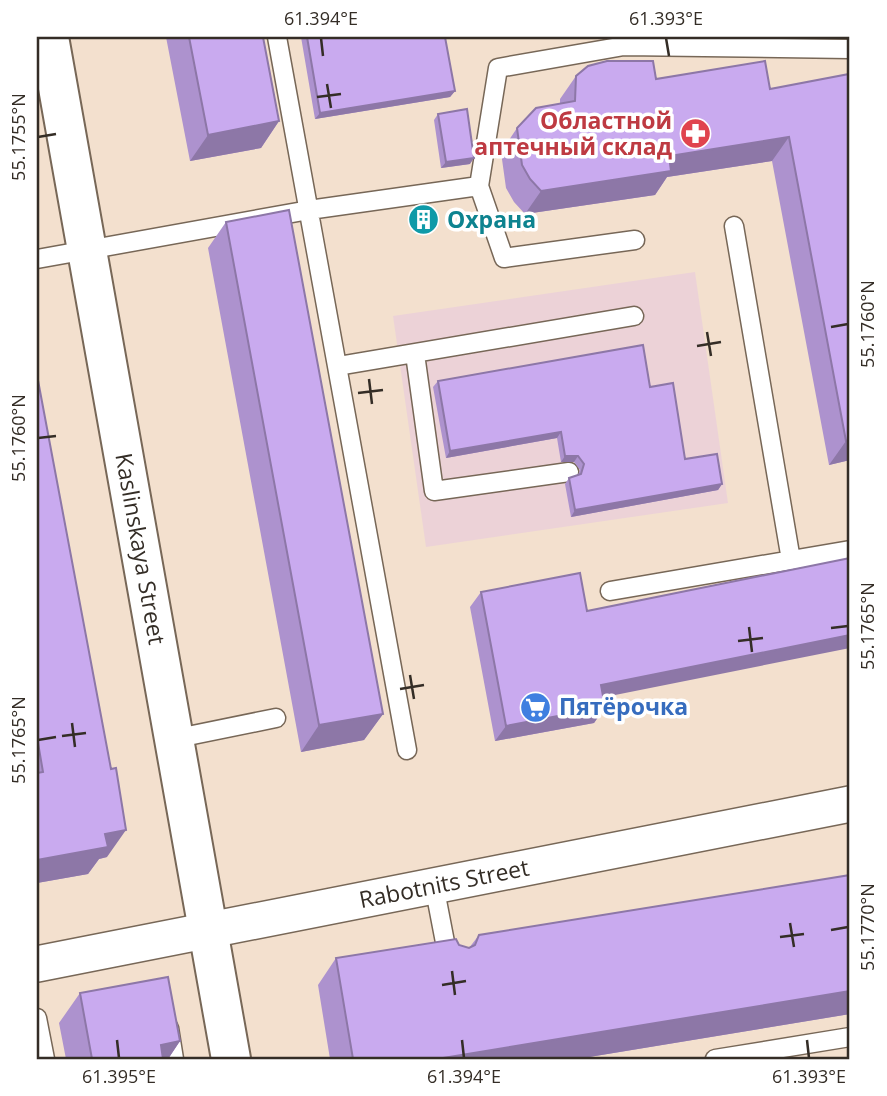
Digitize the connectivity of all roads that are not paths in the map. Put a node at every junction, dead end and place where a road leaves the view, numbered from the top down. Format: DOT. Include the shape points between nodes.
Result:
graph roads {
  1 [pos="49,37"];
  2 [pos="277,37"];
  3 [pos="850,49"];
  4 [pos="479,186"];
  5 [pos="309,209"];
  6 [pos="734,226"];
  7 [pos="635,240"];
  8 [pos="89,250"];
  9 [pos="37,258"];
  10 [pos="634,316"];
  11 [pos="415,354"];
  12 [pos="338,366"];
  13 [pos="569,472"];
  14 [pos="850,550"];
  15 [pos="791,560"];
  16 [pos="610,591"];
  17 [pos="276,718"];
  18 [pos="173,739"];
  19 [pos="407,750"];
  20 [pos="850,804"];
  21 [pos="435,886"];
  22 [pos="207,930"];
  23 [pos="449,963"];
  24 [pos="37,964"];
  25 [pos="165,1007"];
  26 [pos="37,1018"];
  27 [pos="850,1037"];
  28 [pos="45,1059"];
  29 [pos="174,1059"];
  30 [pos="231,1059"];
  31 [pos="715,1059"];
  1 -- 8 [label="main road, Kaslinskaya Street"];
  2 -- 5 [label="lane"];
  3 -- 4 [label="lane" via="624,46 498,68"];
  4 -- 5 [label="lane"];
  4 -- 7 [label="lane" via="504,258"];
  5 -- 8 [label="lane"];
  5 -- 12 [label="lane"];
  6 -- 15 [label="lane"];
  8 -- 9 [label="lane"];
  8 -- 18 [label="main road, Kaslinskaya Street"];
  10 -- 11 [label="lane"];
  11 -- 12 [label="lane"];
  11 -- 13 [label="lane" via="434,491"];
  12 -- 19 [label="lane"];
  14 -- 15 [label="lane"];
  15 -- 16 [label="lane"];
  17 -- 18 [label="lane"];
  18 -- 22 [label="main road, Kaslinskaya Street"];
  20 -- 21 [label="street, Rabotnits Street"];
  21 -- 22 [label="street, Rabotnits Street"];
  21 -- 23 [label="lane"];
  22 -- 24 [label="street, Rabotnits Street"];
  22 -- 30 [label="main road, Kaslinskaya Street"];
  25 -- 29 [label="lane"];
  26 -- 28 [label="lane"];
  27 -- 31 [label="lane"];
}
